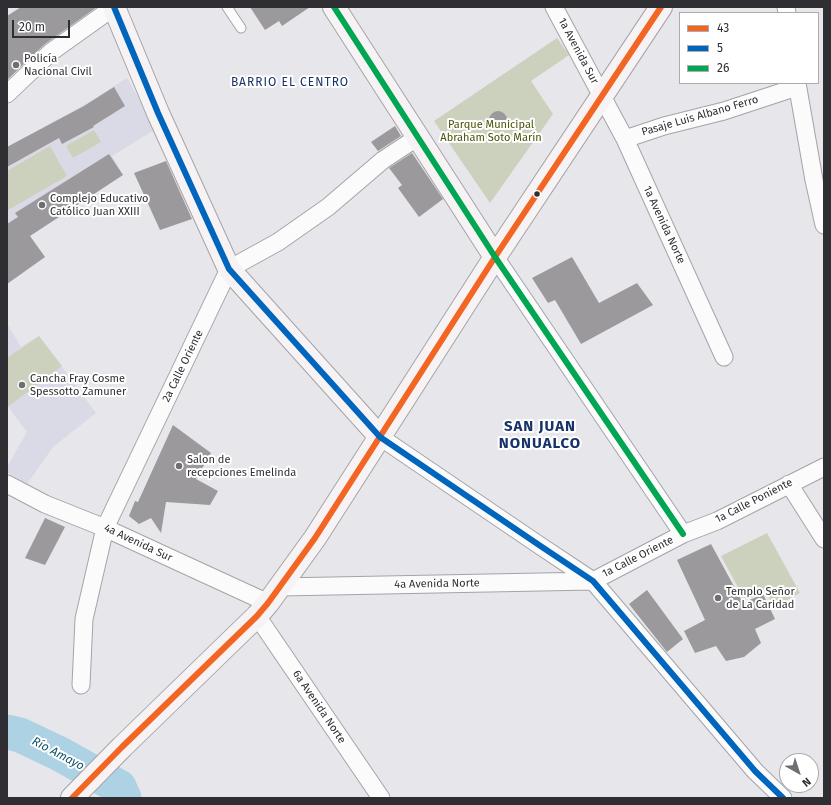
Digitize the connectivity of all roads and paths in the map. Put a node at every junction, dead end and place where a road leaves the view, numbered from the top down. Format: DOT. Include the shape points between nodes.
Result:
graph roads {
  1 [pos="114,7"];
  2 [pos="227,7"];
  3 [pos="334,7"];
  4 [pos="554,7"];
  5 [pos="661,7"];
  6 [pos="241,28"];
  7 [pos="797,85"];
  8 [pos="7,94"];
  9 [pos="602,95"];
  10 [pos="418,137"];
  11 [pos="625,139"];
  12 [pos="824,225"];
  13 [pos="495,257"];
  14 [pos="229,269"];
  15 [pos="724,357"];
  16 [pos="380,437"];
  17 [pos="824,467"];
  18 [pos="7,484"];
  19 [pos="789,484"];
  20 [pos="105,528"];
  21 [pos="683,534"];
  22 [pos="824,538"];
  23 [pos="593,581"];
  24 [pos="268,602"];
  25 [pos="81,685"];
  26 [pos="72,798"];
  27 [pos="381,798"];
  28 [pos="783,798"];
  1 -- 8 [label="street" via="51,52"];
  1 -- 14 [label="main road" via="158,113"];
  2 -- 6 [label="lane"];
  3 -- 10 [label="main road"];
  4 -- 9 [label="street, 1a Avenida Sur"];
  5 -- 9 [label="main road"];
  7 -- 11 [label="street, Pasaje Luis Albano Ferro" via="724,112 664,126"];
  7 -- 12 [label="street"];
  9 -- 11 [label="street, 1a Avenida Norte"];
  9 -- 13 [label="main road"];
  10 -- 13 [label="main road"];
  10 -- 14 [label="street" via="383,160 328,207 278,242"];
  11 -- 15 [label="street, 1a Avenida Norte"];
  13 -- 16 [label="main road"];
  13 -- 21 [label="street"];
  14 -- 16 [label="main road"];
  14 -- 20 [label="street, 2a Calle Oriente"];
  16 -- 23 [label="street"];
  16 -- 24 [label="main road" via="316,538"];
  17 -- 19 [label="street, 1a Calle Poniente"];
  18 -- 20 [label="street, 4a Avenida Sur" via="45,504"];
  19 -- 21 [label="street, 1a Calle Poniente" via="717,521"];
  19 -- 22 [label="street"];
  20 -- 24 [label="street, 4a Avenida Sur"];
  20 -- 25 [label="street, 2a Calle Oriente" via="84,619"];
  21 -- 23 [label="street, 1a Calle Oriente"];
  23 -- 24 [label="street, 4a Avenida Norte"];
  23 -- 28 [label="street" via="755,771"];
  24 -- 26 [label="main road"];
  24 -- 27 [label="street, 6a Avenida Norte"];
}
